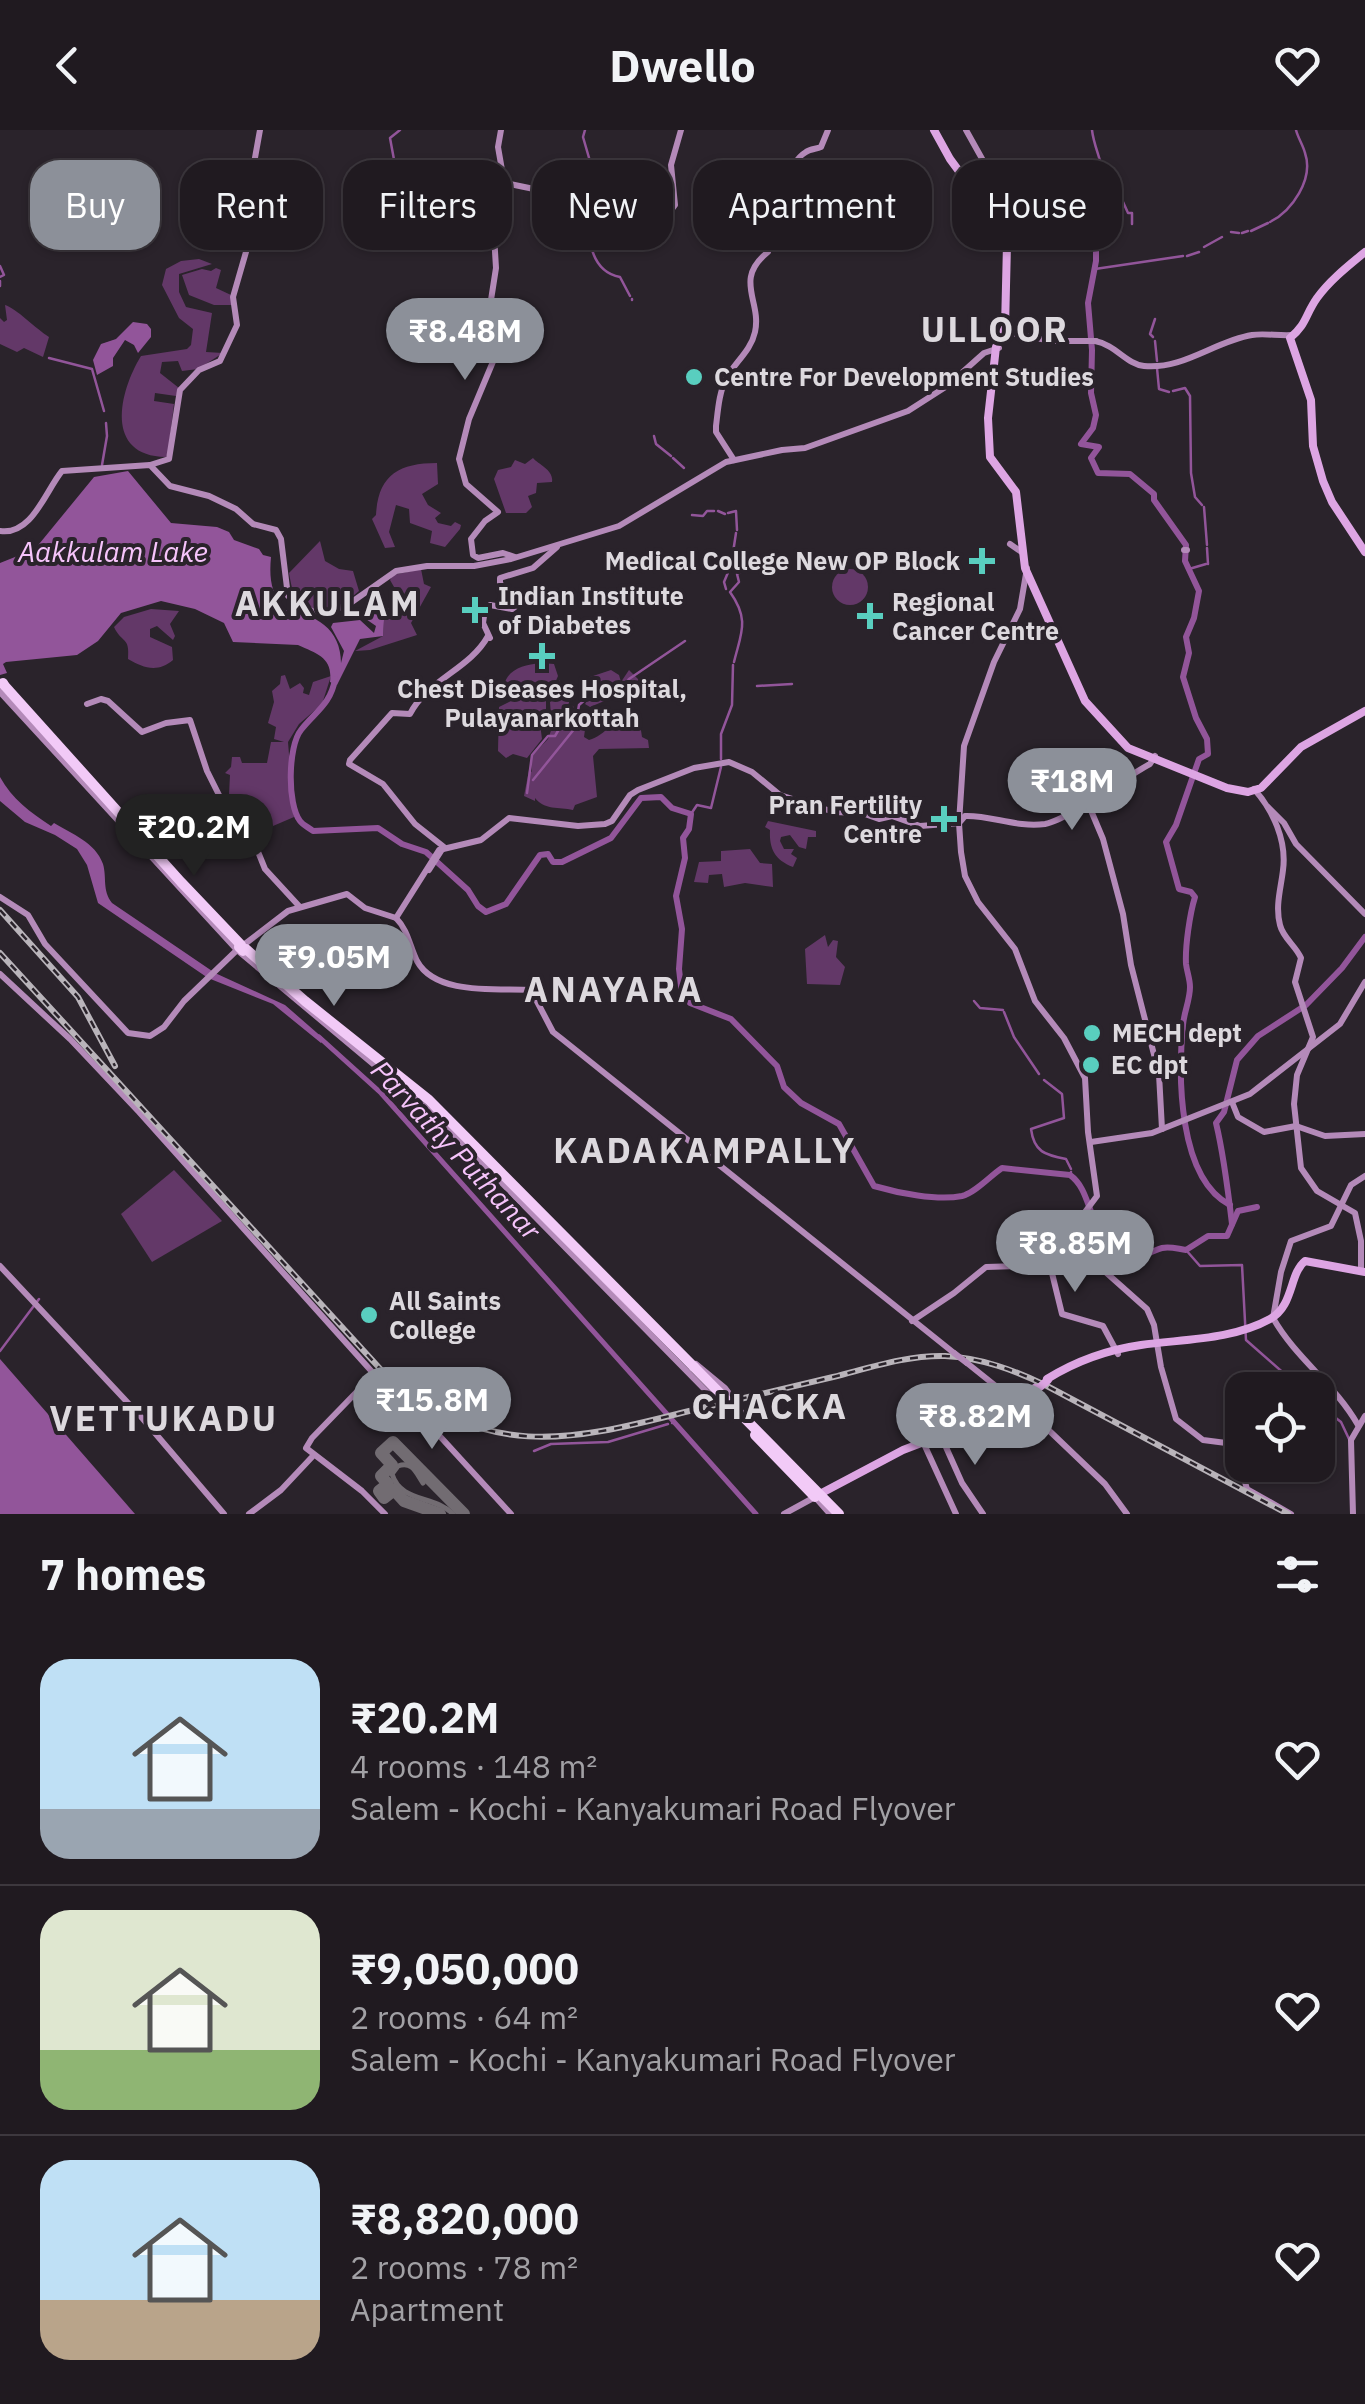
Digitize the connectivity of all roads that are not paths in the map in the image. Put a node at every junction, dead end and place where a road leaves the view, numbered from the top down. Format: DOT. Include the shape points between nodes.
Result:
graph roads {
  1 [pos="260,130"];
  2 [pos="501,130"];
  3 [pos="681,130"];
  4 [pos="828,130"];
  5 [pos="934,130"];
  6 [pos="966,130"];
  7 [pos="500,160"];
  8 [pos="983,160"];
  9 [pos="952,162"];
  10 [pos="512,184"];
  11 [pos="495,250"];
  12 [pos="1006,250"];
  13 [pos="1365,254"];
  14 [pos="1294,338"];
  15 [pos="999,339"];
  16 [pos="734,460"];
  17 [pos="150,465"];
  18 [pos="0,531"];
  19 [pos="560,544"];
  20 [pos="1365,550"];
  21 [pos="518,558"];
  22 [pos="1027,569"];
  23 [pos="1,686"];
  24 [pos="87,704"];
  25 [pos="1365,710"];
  26 [pos="1154,760"];
  27 [pos="1274,770"];
  28 [pos="1258,795"];
  29 [pos="1087,801"];
  30 [pos="960,806"];
  31 [pos="967,816"];
  32 [pos="959,823"];
  33 [pos="129,828"];
  34 [pos="442,851"];
  35 [pos="0,898"];
  36 [pos="298,906"];
  37 [pos="1365,914"];
  38 [pos="396,918"];
  39 [pos="241,948"];
  40 [pos="0,974"];
  41 [pos="1365,982"];
  42 [pos="1312,1045"];
  43 [pos="1227,1103"];
  44 [pos="1296,1126"];
  45 [pos="1162,1129"];
  46 [pos="1365,1134"];
  47 [pos="1093,1146"];
  48 [pos="1365,1176"];
  49 [pos="1340,1205"];
  50 [pos="1083,1215"];
  51 [pos="1072,1225"];
  52 [pos="1081,1230"];
  53 [pos="1050,1265"];
  54 [pos="0,1266"];
  55 [pos="1363,1272"];
  56 [pos="1275,1315"];
  57 [pos="914,1323"];
  58 [pos="1157,1346"];
  59 [pos="1117,1352"];
  60 [pos="693,1368"];
  61 [pos="375,1373"];
  62 [pos="1018,1402"];
  63 [pos="1360,1420"];
  64 [pos="745,1423"];
  65 [pos="942,1437"];
  66 [pos="764,1438"];
  67 [pos="924,1444"];
  68 [pos="312,1457"];
  69 [pos="804,1480"];
  70 [pos="820,1497"];
  71 [pos="788,1513"];
  72 [pos="224,1514"];
  73 [pos="249,1514"];
  74 [pos="383,1514"];
  75 [pos="512,1514"];
  76 [pos="836,1514"];
  77 [pos="956,1514"];
  78 [pos="983,1514"];
  79 [pos="1127,1514"];
  80 [pos="1290,1514"];
  81 [pos="1351,1514"];
  1 -- 17 [label="main road" via="242,210 248,246 233,298 238,325 220,361 199,370 180,390 170,459"];
  2 -- 7 [label="main road"];
  3 -- 10 [label="main road" via="671,165 674,208 652,207 629,218"];
  4 -- 16 [label="main road" via="822,147 798,161 779,199 768,252 752,274 756,330 724,384 716,426"];
  5 -- 9 [label="main road"];
  6 -- 8 [label="main road"];
  11 -- 21 [label="main road" via="497,352 458,459 466,484 498,512 471,539 473,555"];
  12 -- 15 [label="main road"];
  13 -- 14 [label="main road" via="1333,281"];
  14 -- 15 [label="main road" via="1252,336 1160,364 1139,362 1113,343"];
  14 -- 20 [label="main road" via="1334,501"];
  15 -- 16 [label="main road" via="947,386 897,416 805,448"];
  15 -- 22 [label="main road" via="991,451 1020,495"];
  16 -- 19 [label="main road" via="630,522"];
  17 -- 18 [label="main road" via="62,471 35,513 11,531"];
  17 -- 21 [label="main road" via="176,488 209,496 252,524 277,531 288,596 312,611 349,604 392,572"];
  19 -- 21 [label="main road"];
  19 -- 34 [label="main road" via="532,568 501,577 516,606 486,607 489,636 476,654 407,715 392,713 349,764 383,784"];
  22 -- 26 [label="main road" via="1086,694 1127,743"];
  22 -- 30 [label="main road" via="1020,609 964,746"];
  23 -- 33 [label="highway"];
  23 -- 33 [label="highway"];
  24 -- 36 [label="main road" via="108,701 142,732 190,720 236,829 250,832 265,869"];
  25 -- 27 [label="main road" via="1299,745"];
  26 -- 28 [label="main road"];
  26 -- 29 [label="main road"];
  27 -- 28 [label="main road"];
  27 -- 28 [label="main road"];
  28 -- 37 [label="main road"];
  28 -- 42 [label="main road" via="1280,831 1278,920 1301,958 1294,982"];
  29 -- 31 [label="main road" via="1048,824"];
  29 -- 45 [label="main road" via="1123,914 1161,1084"];
  30 -- 31 [label="main road"];
  30 -- 32 [label="main road"];
  31 -- 32 [label="main road"];
  32 -- 34 [label="main road" via="920,826 828,810 780,795 727,762 638,790 605,824 513,817 481,840"];
  32 -- 47 [label="main road" via="970,887 1016,949 1035,1002 1085,1078"];
  33 -- 39 [label="highway"];
  34 -- 38 [label="main road"];
  35 -- 39 [label="main road" via="28,914 44,944 132,1036 164,1027"];
  36 -- 38 [label="main road" via="347,894"];
  36 -- 39 [label="main road"];
  38 -- 57 [label="main road" via="420,965 442,982 531,990 556,1034"];
  39 -- 39 [label="main road" via="432,1100 726,1388 726,1398 714,1399 412,1093"];
  39 -- 60 [label="highway" via="429,1100"];
  40 -- 61 [label="main road" via="137,1110"];
  41 -- 42 [label="main road" via="1340,1024"];
  42 -- 43 [label="main road" via="1250,1094"];
  42 -- 44 [label="main road" via="1298,1075"];
  43 -- 44 [label="main road" via="1259,1130"];
  43 -- 45 [label="main road"];
  44 -- 46 [label="main road" via="1325,1136"];
  44 -- 49 [label="main road" via="1304,1176"];
  45 -- 47 [label="main road"];
  47 -- 50 [label="main road" via="1098,1192"];
  48 -- 49 [label="main road" via="1350,1185"];
  49 -- 55 [label="main road" via="1356,1215"];
  49 -- 56 [label="main road" via="1331,1226 1291,1242"];
  50 -- 51 [label="main road"];
  50 -- 52 [label="main road"];
  51 -- 52 [label="main road"];
  51 -- 53 [label="main road" via="1048,1242"];
  52 -- 58 [label="main road" via="1092,1260 1147,1309"];
  53 -- 57 [label="main road" via="986,1266"];
  53 -- 59 [label="main road" via="1062,1314 1103,1326"];
  54 -- 72 [label="main road"];
  55 -- 56 [label="main road" via="1303,1264 1290,1300"];
  55 -- 56 [label="main road" via="1305,1261"];
  56 -- 58 [label="main road" via="1246,1329"];
  56 -- 63 [label="main road" via="1288,1344"];
  57 -- 62 [label="main road, bridge"];
  58 -- 59 [label="main road"];
  58 -- 80 [label="main road" via="1174,1416 1203,1440 1234,1444 1247,1489"];
  59 -- 62 [label="main road" via="1080,1359"];
  60 -- 64 [label="highway, bridge"];
  60 -- 66 [label="highway, bridge"];
  61 -- 68 [label="main road" via="306,1440"];
  61 -- 74 [label="main road" via="306,1448"];
  61 -- 75 [label="main road"];
  62 -- 65 [label="main road"];
  62 -- 79 [label="main road" via="1106,1484"];
  63 -- 81 [label="main road" via="1350,1441"];
  64 -- 69 [label="highway, bridge"];
  64 -- 70 [label="highway, bridge"];
  65 -- 67 [label="main road"];
  65 -- 70 [label="main road" via="903,1450"];
  65 -- 78 [label="main road"];
  66 -- 69 [label="highway, bridge"];
  66 -- 70 [label="highway, bridge"];
  67 -- 70 [label="main road"];
  67 -- 77 [label="main road"];
  68 -- 73 [label="main road"];
  68 -- 74 [label="main road"];
  69 -- 70 [label="highway"];
  70 -- 71 [label="main road"];
  70 -- 76 [label="highway, bridge"];
}
